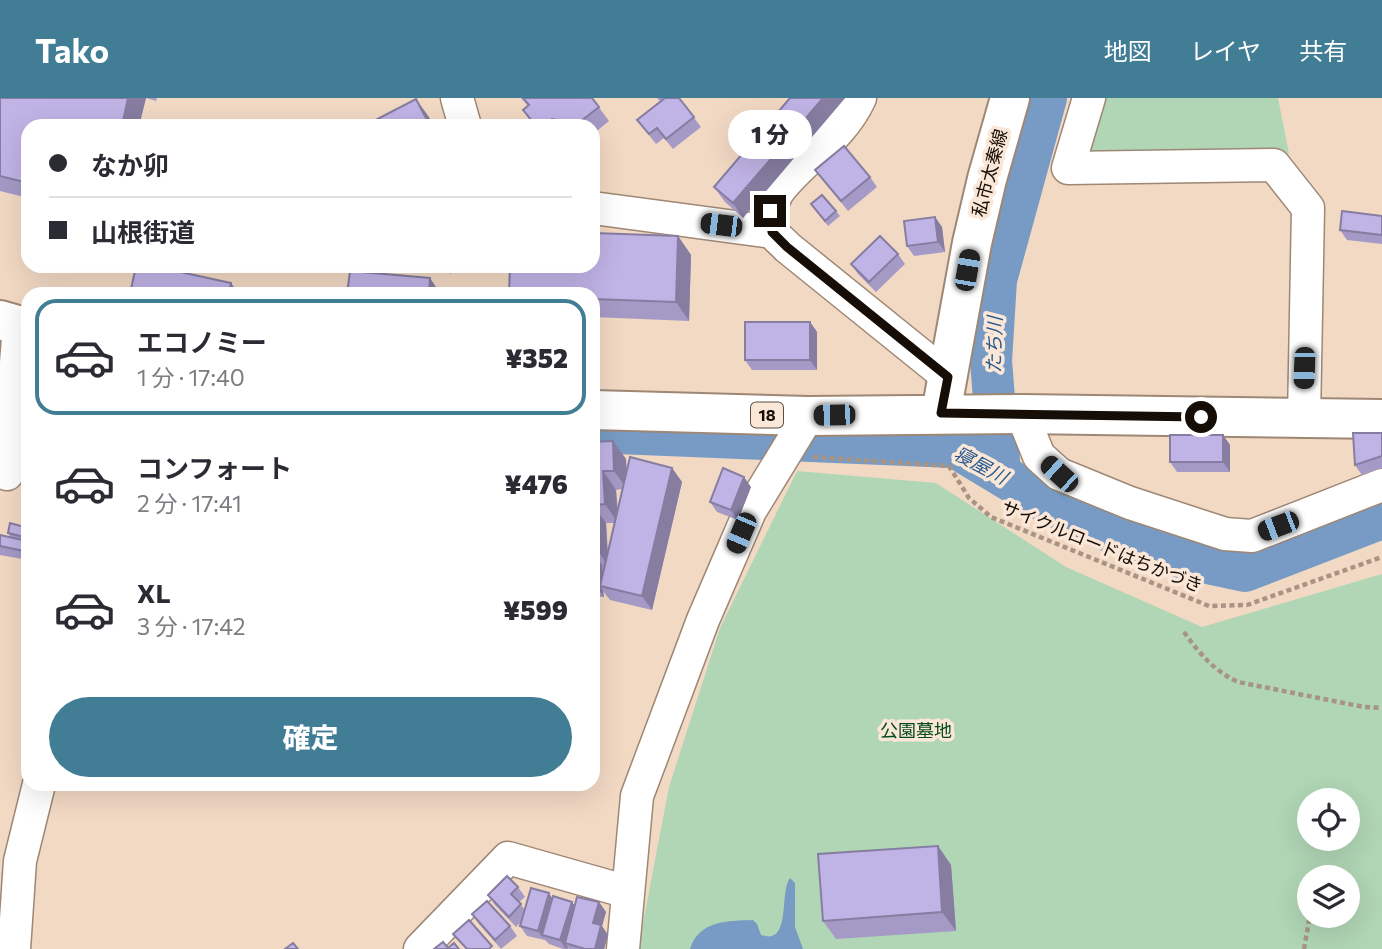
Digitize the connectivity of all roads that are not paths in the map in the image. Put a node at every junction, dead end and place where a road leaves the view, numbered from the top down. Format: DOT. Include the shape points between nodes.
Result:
graph roads {
  1 [pos="457,98"];
  2 [pos="860,98"];
  3 [pos="1010,98"];
  4 [pos="1089,98"];
  5 [pos="464,119"];
  6 [pos="600,209"];
  7 [pos="772,232"];
  8 [pos="16,325"];
  9 [pos="953,401"];
  10 [pos="600,411"];
  11 [pos="1019,414"];
  12 [pos="1304,419"];
  13 [pos="1382,419"];
  14 [pos="794,439"];
  15 [pos="12,474"];
  16 [pos="1382,485"];
  17 [pos="36,791"];
  18 [pos="10,857"];
  19 [pos="628,892"];
  20 [pos="14,949"];
  21 [pos="420,949"];
  22 [pos="623,949"];
  1 -- 5 [label="street"];
  2 -- 7 [label="street" via="831,140 778,190 770,211"];
  3 -- 9 [label="main road, 私市太秦線" via="972,243"];
  4 -- 12 [label="street" via="1068,168 1273,165 1308,208"];
  6 -- 7 [label="street"];
  7 -- 9 [label="street"];
  8 -- 15 [label="street"];
  9 -- 11 [label="main road, 18"];
  9 -- 14 [label="main road, 18"];
  10 -- 14 [label="main road, 18"];
  11 -- 12 [label="main road, 18"];
  11 -- 16 [label="street" via="1039,456 1059,474 1225,534 1252,536"];
  12 -- 13 [label="main road, 18"];
  14 -- 19 [label="street" via="750,511 703,620 637,796"];
  17 -- 18 [label="street"];
  18 -- 20 [label="street"];
  19 -- 21 [label="street" via="508,858"];
  19 -- 22 [label="street"];
}
